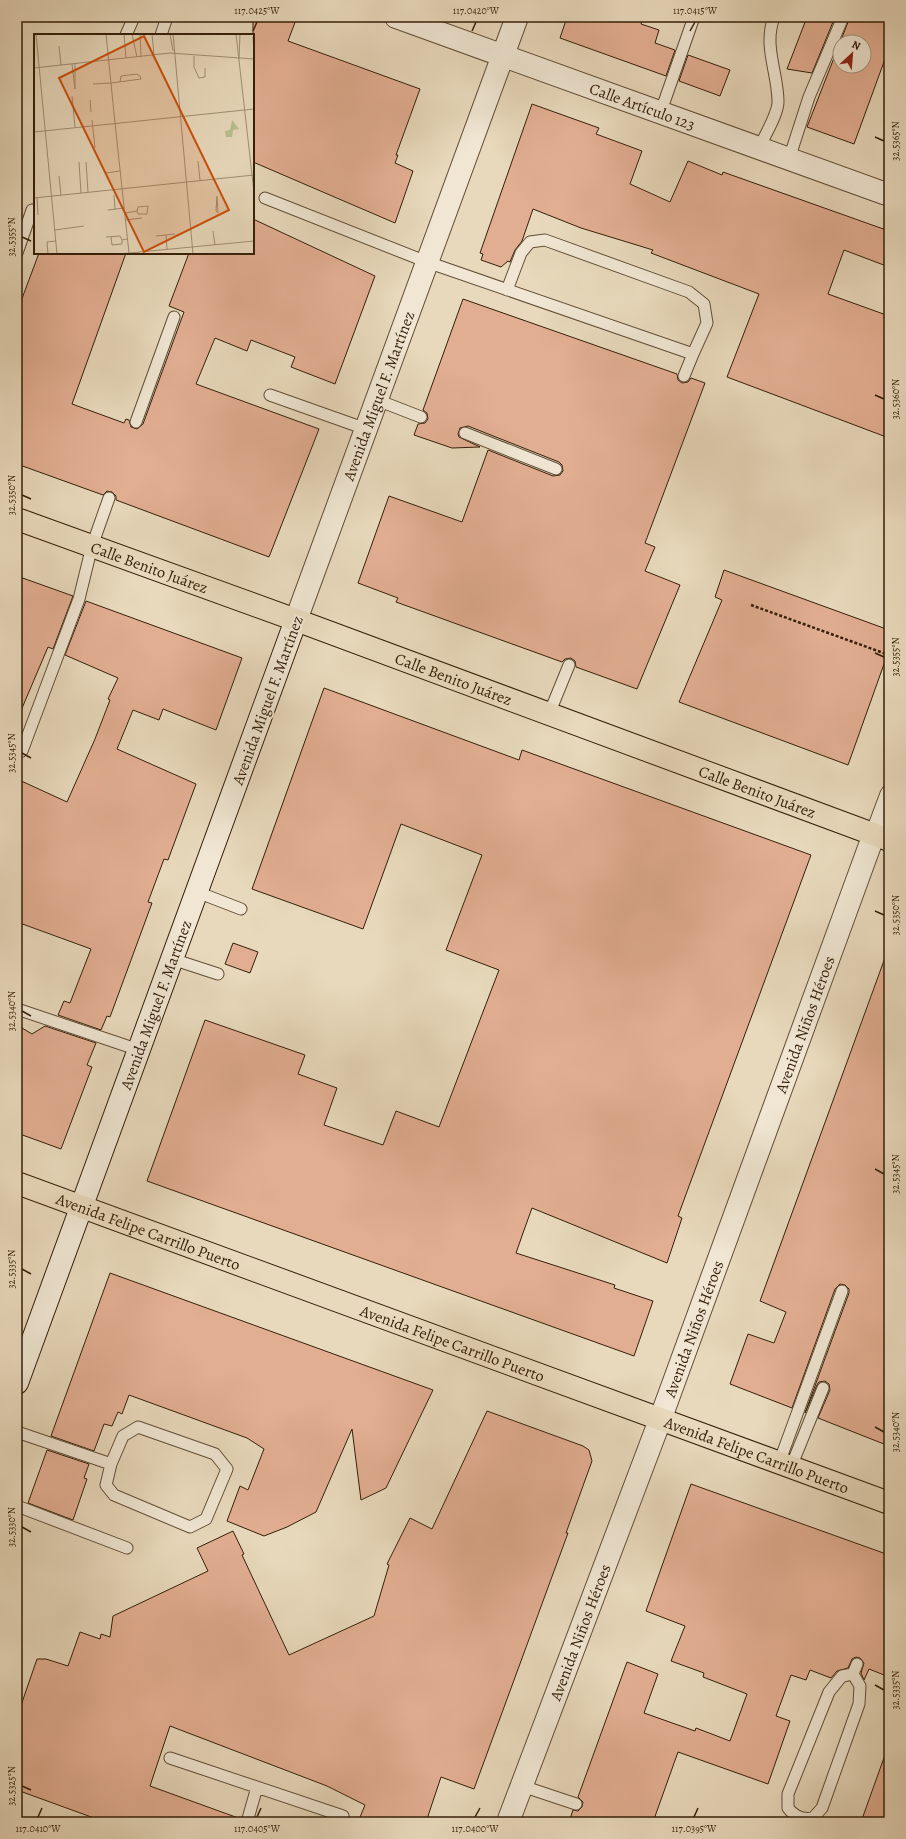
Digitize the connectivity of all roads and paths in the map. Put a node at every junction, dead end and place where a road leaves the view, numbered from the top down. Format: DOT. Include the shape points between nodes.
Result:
graph roads {
  1 [pos="134,17"];
  2 [pos="167,17"];
  3 [pos="396,17"];
  4 [pos="517,17"];
  5 [pos="694,17"];
  6 [pos="774,17"];
  7 [pos="843,17"];
  8 [pos="126,34"];
  9 [pos="161,34"];
  10 [pos="502,56"];
  11 [pos="661,112"];
  12 [pos="759,148"];
  13 [pos="789,159"];
  14 [pos="889,195"];
  15 [pos="265,198"];
  16 [pos="32,210"];
  17 [pos="17,253"];
  18 [pos="427,262"];
  19 [pos="507,290"];
  20 [pos="174,317"];
  21 [pos="692,354"];
  22 [pos="684,376"];
  23 [pos="270,395"];
  24 [pos="377,400"];
  25 [pos="421,417"];
  26 [pos="136,422"];
  27 [pos="366,429"];
  28 [pos="464,433"];
  29 [pos="556,469"];
  30 [pos="109,498"];
  31 [pos="17,519"];
  32 [pos="92,546"];
  33 [pos="752,605"];
  34 [pos="296,620"];
  35 [pos="889,655"];
  36 [pos="569,665"];
  37 [pos="549,714"];
  38 [pos="22,751"];
  39 [pos="889,794"];
  40 [pos="882,837"];
  41 [pos="197,892"];
  42 [pos="241,909"];
  43 [pos="172,959"];
  44 [pos="218,974"];
  45 [pos="17,1009"];
  46 [pos="139,1050"];
  47 [pos="17,1183"];
  48 [pos="82,1206"];
  49 [pos="842,1291"];
  50 [pos="17,1382"];
  51 [pos="822,1388"];
  52 [pos="660,1420"];
  53 [pos="17,1432"];
  54 [pos="111,1464"];
  55 [pos="785,1465"];
  56 [pos="889,1503"];
  57 [pos="17,1506"];
  58 [pos="127,1548"];
  59 [pos="855,1669"];
  60 [pos="170,1758"];
  61 [pos="522,1786"];
  62 [pos="258,1787"];
  63 [pos="576,1804"];
  64 [pos="343,1816"];
  65 [pos="247,1822"];
  66 [pos="508,1822"];
  1 -- 8 [label="lane"];
  2 -- 9 [label="lane"];
  3 -- 10 [label="street, Calle Artículo 123"];
  4 -- 10 [label="street, Avenida Miguel F. Martínez"];
  5 -- 11 [label="lane"];
  6 -- 12 [label="lane" via="770,48 778,102"];
  7 -- 13 [label="lane" via="809,97"];
  10 -- 11 [label="street, Calle Artículo 123"];
  10 -- 18 [label="street, Avenida Miguel F. Martínez"];
  11 -- 12 [label="street, Calle Artículo 123"];
  12 -- 13 [label="street, Calle Artículo 123"];
  13 -- 14 [label="street, Calle Artículo 123"];
  15 -- 18 [label="lane"];
  16 -- 17 [label="lane"];
  18 -- 19 [label="lane"];
  18 -- 24 [label="street, Avenida Miguel F. Martínez"];
  19 -- 21 [label="lane"];
  19 -- 21 [label="lane" via="521,253 530,242 545,240 689,292 704,304 706,322"];
  20 -- 26 [label="lane"];
  21 -- 22 [label="lane"];
  23 -- 27 [label="lane"];
  24 -- 25 [label="lane"];
  24 -- 27 [label="street, Avenida Miguel F. Martínez"];
  27 -- 34 [label="street, Avenida Miguel F. Martínez"];
  28 -- 29 [label="lane"];
  30 -- 32 [label="lane"];
  31 -- 32 [label="main road, Calle Benito Juárez"];
  32 -- 34 [label="main road, Calle Benito Juárez"];
  32 -- 38 [label="lane" via="79,599"];
  33 -- 35 [label="path"];
  34 -- 37 [label="main road, Calle Benito Juárez"];
  34 -- 41 [label="street, Avenida Miguel F. Martínez"];
  36 -- 37 [label="lane"];
  37 -- 40 [label="main road, Calle Benito Juárez"];
  39 -- 40 [label="street"];
  40 -- 52 [label="street, Avenida Niños Héroes"];
  41 -- 42 [label="lane"];
  41 -- 43 [label="street, Avenida Miguel F. Martínez"];
  43 -- 44 [label="lane"];
  43 -- 46 [label="street, Avenida Miguel F. Martínez"];
  45 -- 46 [label="lane"];
  46 -- 48 [label="street, Avenida Miguel F. Martínez"];
  47 -- 48 [label="main road, Avenida Felipe Carrillo Puerto"];
  48 -- 50 [label="street, Avenida Miguel F. Martínez"];
  48 -- 52 [label="main road, Avenida Felipe Carrillo Puerto"];
  49 -- 55 [label="lane"];
  51 -- 55 [label="lane"];
  52 -- 55 [label="main road, Avenida Felipe Carrillo Puerto"];
  52 -- 61 [label="street, Avenida Niños Héroes"];
  53 -- 54 [label="lane"];
  54 -- 54 [label="lane" via="122,1436 138,1427 215,1454 227,1469 206,1519 190,1527 114,1495 106,1485"];
  55 -- 56 [label="main road, Avenida Felipe Carrillo Puerto"];
  57 -- 58 [label="lane"];
  59 -- 59 [label="lane" via="842,1676 829,1692 788,1794 788,1808 801,1817 813,1818 822,1808 859,1704 860,1686"];
  60 -- 62 [label="lane"];
  61 -- 63 [label="lane"];
  61 -- 66 [label="street, Avenida Niños Héroes"];
  62 -- 64 [label="lane"];
  62 -- 65 [label="lane"];
}
